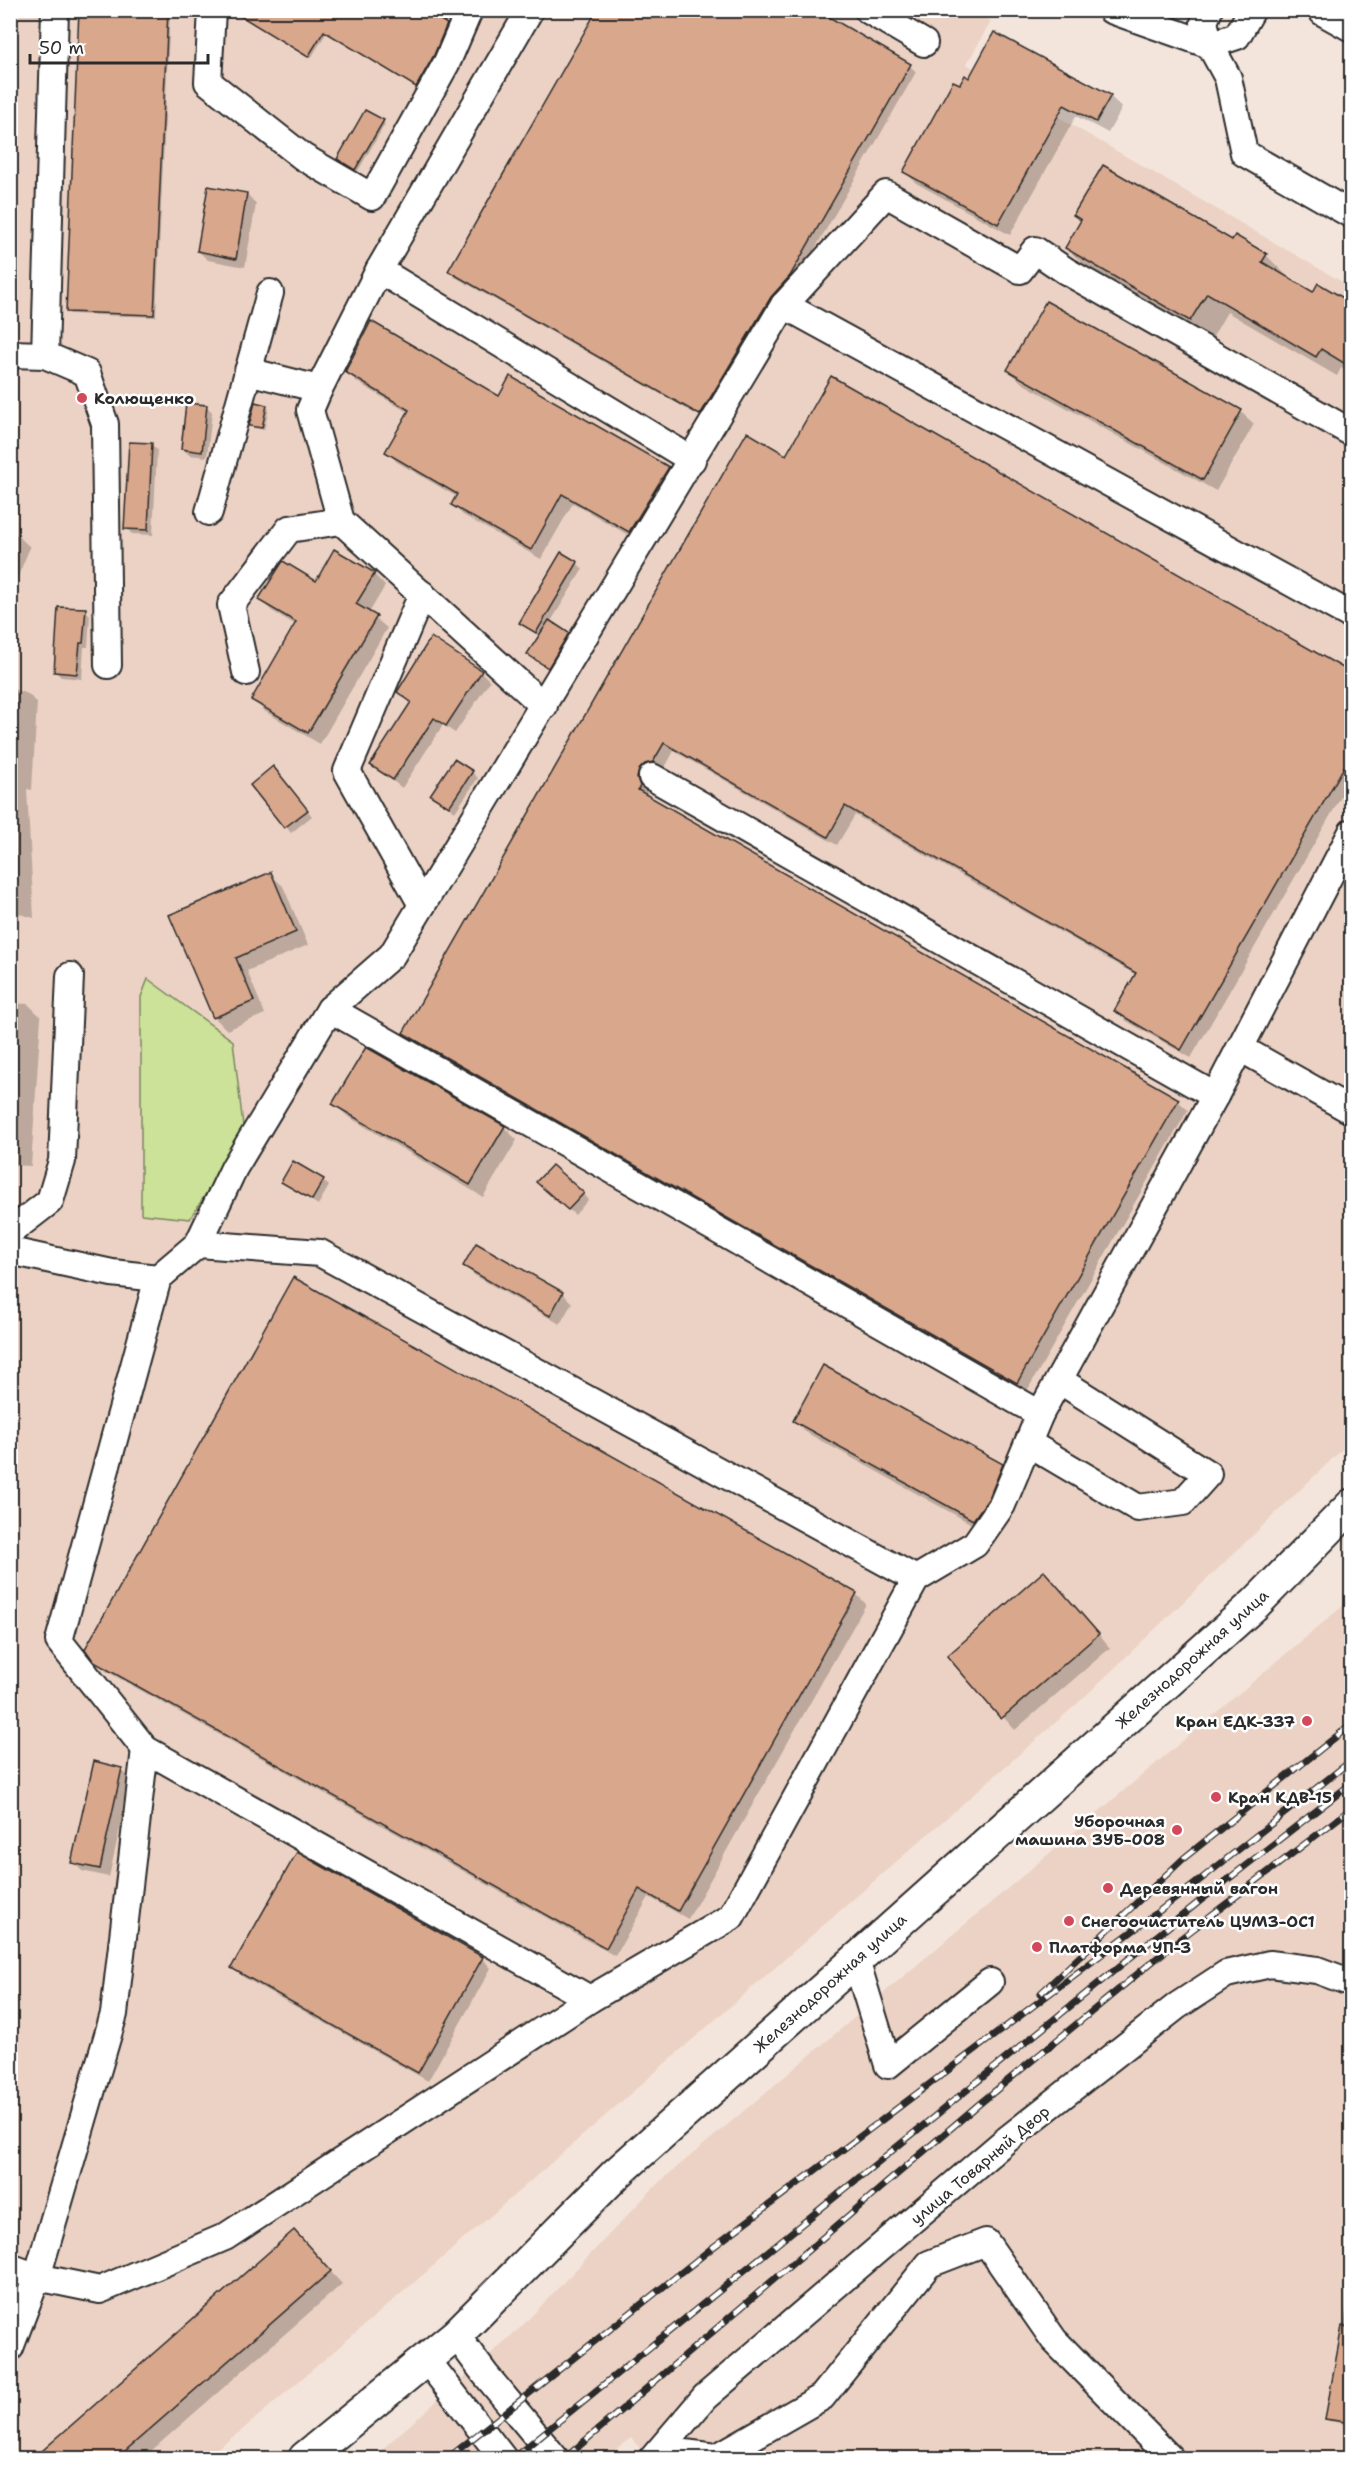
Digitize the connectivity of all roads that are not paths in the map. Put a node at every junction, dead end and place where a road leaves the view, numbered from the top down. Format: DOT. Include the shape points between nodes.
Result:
graph roads {
  1 [pos="56,10"];
  2 [pos="212,10"];
  3 [pos="466,10"];
  4 [pos="530,10"];
  5 [pos="868,10"];
  6 [pos="1111,10"];
  7 [pos="1209,10"];
  8 [pos="1252,10"];
  9 [pos="1325,10"];
  10 [pos="1352,25"];
  11 [pos="924,43"];
  12 [pos="1210,45"];
  13 [pos="1352,215"];
  14 [pos="379,270"];
  15 [pos="270,293"];
  16 [pos="784,305"];
  17 [pos="10,354"];
  18 [pos="45,355"];
  19 [pos="248,371"];
  20 [pos="319,390"];
  21 [pos="1352,433"];
  22 [pos="692,460"];
  23 [pos="209,512"];
  24 [pos="341,521"];
  25 [pos="422,594"];
  26 [pos="1352,616"];
  27 [pos="108,665"];
  28 [pos="246,672"];
  29 [pos="544,706"];
  30 [pos="652,777"];
  31 [pos="1352,832"];
  32 [pos="422,905"];
  33 [pos="70,976"];
  34 [pos="330,1009"];
  35 [pos="1240,1048"];
  36 [pos="1215,1096"];
  37 [pos="1352,1111"];
  38 [pos="10,1232"];
  39 [pos="198,1244"];
  40 [pos="10,1251"];
  41 [pos="158,1278"];
  42 [pos="1059,1380"];
  43 [pos="1040,1414"];
  44 [pos="1028,1443"];
  45 [pos="1352,1505"];
  46 [pos="916,1579"];
  47 [pos="145,1749"];
  48 [pos="855,1960"];
  49 [pos="990,1982"];
  50 [pos="1352,1983"];
  51 [pos="590,1999"];
  52 [pos="10,2267"];
  53 [pos="37,2277"];
  54 [pos="456,2335"];
  55 [pos="10,2348"];
  56 [pos="426,2359"];
  57 [pos="657,2454"];
  58 [pos="305,2458"];
  59 [pos="503,2458"];
  60 [pos="555,2458"];
  61 [pos="1170,2458"];
  1 -- 18 [label="street"];
  2 -- 3 [label="street" via="208,82 303,157 372,197 447,62"];
  4 -- 14 [label="street"];
  5 -- 11 [label="street"];
  6 -- 12 [label="street"];
  7 -- 12 [label="street" via="1204,22"];
  8 -- 12 [label="street" via="1237,36"];
  9 -- 10 [label="main road"];
  12 -- 13 [label="street" via="1228,78 1244,153"];
  14 -- 20 [label="street"];
  14 -- 22 [label="street"];
  15 -- 19 [label="street"];
  16 -- 21 [label="street" via="886,194 1020,270 1035,250"];
  16 -- 22 [label="street"];
  16 -- 26 [label="street"];
  17 -- 18 [label="street"];
  18 -- 27 [label="street" via="87,373 105,424"];
  19 -- 20 [label="street"];
  19 -- 23 [label="street"];
  20 -- 24 [label="street" via="310,410"];
  22 -- 29 [label="street"];
  24 -- 25 [label="street"];
  24 -- 28 [label="street" via="290,529 231,605"];
  25 -- 29 [label="street"];
  25 -- 32 [label="street" via="347,771"];
  29 -- 32 [label="street"];
  30 -- 36 [label="street"];
  31 -- 35 [label="street"];
  32 -- 34 [label="street" via="392,955"];
  33 -- 38 [label="street" via="62,1161 50,1201"];
  34 -- 39 [label="street" via="234,1168"];
  34 -- 43 [label="street"];
  35 -- 36 [label="street"];
  35 -- 37 [label="street"];
  36 -- 42 [label="street"];
  39 -- 41 [label="street"];
  39 -- 46 [label="street" via="320,1253"];
  40 -- 41 [label="street" via="112,1274"];
  41 -- 47 [label="street" via="59,1641"];
  42 -- 43 [label="street"];
  42 -- 44 [label="street" via="1208,1474 1183,1502 1138,1508"];
  43 -- 44 [label="street"];
  44 -- 46 [label="street" via="1002,1504 975,1544"];
  45 -- 48 [label="main road, Железнодорожная улица" via="1255,1604"];
  46 -- 51 [label="street" via="731,1917"];
  47 -- 51 [label="street"];
  47 -- 53 [label="street" via="114,2014"];
  48 -- 49 [label="street" via="888,2065"];
  48 -- 54 [label="main road, Железнодорожная улица" via="615,2175"];
  50 -- 57 [label="street, улица Товарный Двор" via="1317,1970 1270,1965 1226,1974 1178,2006 1005,2141 705,2397"];
  51 -- 53 [label="street" via="225,2237 100,2290"];
  52 -- 53 [label="street"];
  53 -- 55 [label="street"];
  54 -- 56 [label="main road, Железнодорожная улица"];
  54 -- 60 [label="street"];
  56 -- 58 [label="main road, Железнодорожная улица"];
  56 -- 59 [label="street"];
  57 -- 61 [label="street" via="717,2457 822,2397 929,2264 986,2242 1054,2340"];
}
